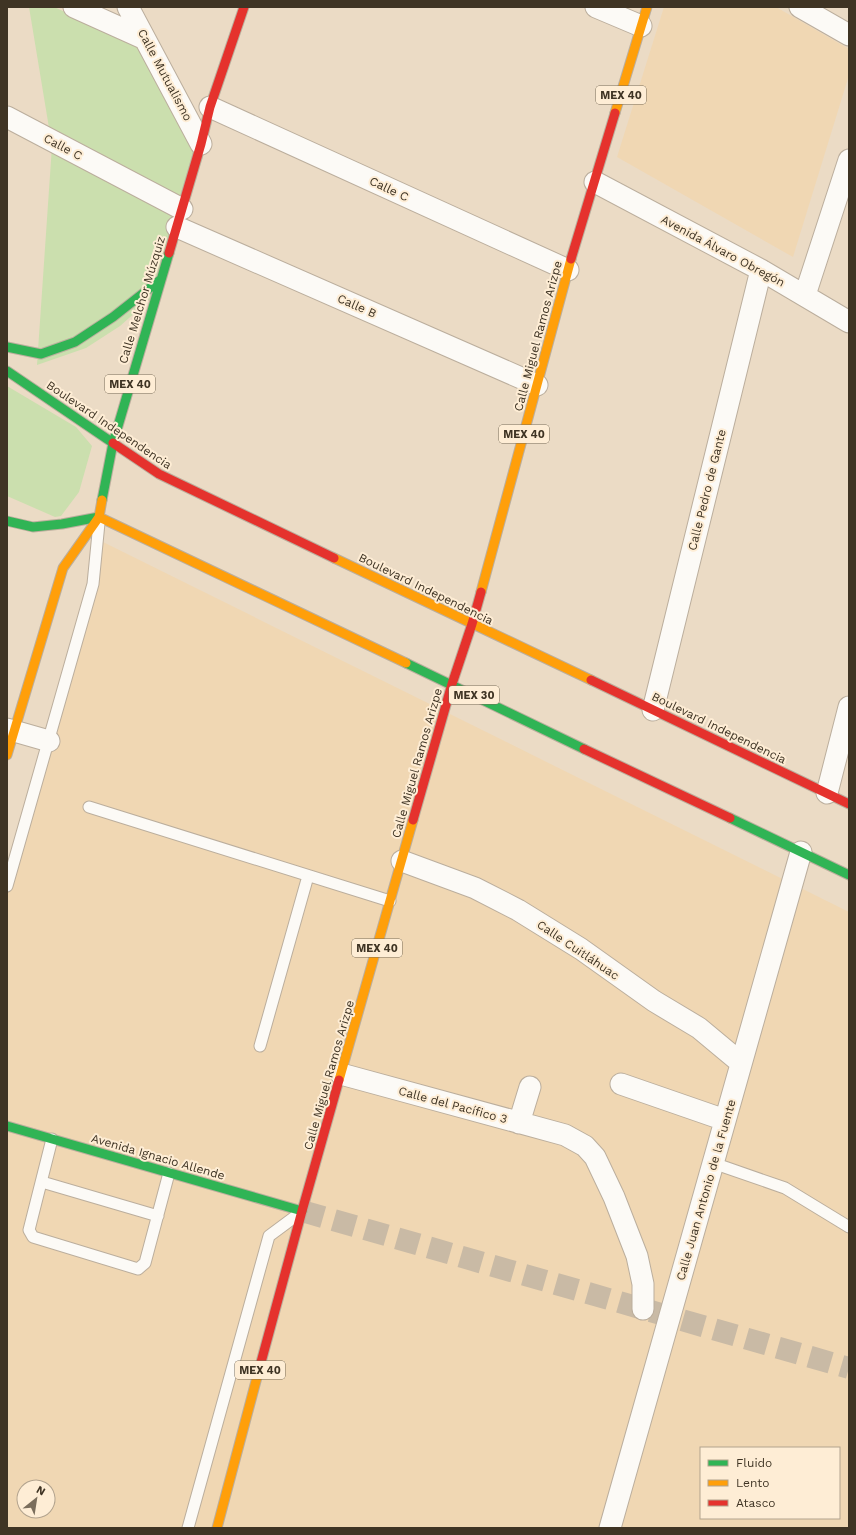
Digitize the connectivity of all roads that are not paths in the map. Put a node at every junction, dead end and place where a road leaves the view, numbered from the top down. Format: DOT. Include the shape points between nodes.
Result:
graph roads {
  1 [pos="74,7"];
  2 [pos="128,7"];
  3 [pos="244,7"];
  4 [pos="596,7"];
  5 [pos="800,7"];
  6 [pos="831,15"];
  7 [pos="644,17"];
  8 [pos="849,35"];
  9 [pos="145,39"];
  10 [pos="210,107"];
  11 [pos="7,117"];
  12 [pos="201,144"];
  13 [pos="849,160"];
  14 [pos="595,182"];
  15 [pos="179,218"];
  16 [pos="568,270"];
  17 [pos="761,270"];
  18 [pos="160,280"];
  19 [pos="805,295"];
  20 [pos="849,322"];
  21 [pos="7,347"];
  22 [pos="7,371"];
  23 [pos="537,385"];
  24 [pos="113,442"];
  25 [pos="99,517"];
  26 [pos="7,521"];
  27 [pos="472,624"];
  28 [pos="452,684"];
  29 [pos="849,707"];
  30 [pos="653,710"];
  31 [pos="11,730"];
  32 [pos="49,740"];
  33 [pos="7,755"];
  34 [pos="827,793"];
  35 [pos="849,804"];
  36 [pos="89,807"];
  37 [pos="801,852"];
  38 [pos="402,861"];
  39 [pos="849,875"];
  40 [pos="308,876"];
  41 [pos="7,886"];
  42 [pos="390,901"];
  43 [pos="260,1046"];
  44 [pos="741,1063"];
  45 [pos="341,1074"];
  46 [pos="621,1084"];
  47 [pos="530,1087"];
  48 [pos="725,1120"];
  49 [pos="519,1123"];
  50 [pos="7,1126"];
  51 [pos="52,1139"];
  52 [pos="713,1163"];
  53 [pos="169,1173"];
  54 [pos="42,1182"];
  55 [pos="302,1211"];
  56 [pos="158,1216"];
  57 [pos="849,1227"];
  58 [pos="643,1309"];
  59 [pos="188,1528"];
  60 [pos="217,1528"];
  61 [pos="610,1528"];
  1 -- 9 [label="street"];
  2 -- 9 [label="street, Calle Mutualismo"];
  3 -- 10 [label="main road, Calle Melchor Múzquiz / MEX 40"];
  4 -- 7 [label="street"];
  5 -- 6 [label="street"];
  6 -- 8 [label="street"];
  7 -- 14 [label="main road, Calle Miguel Ramos Arizpe / MEX 40"];
  9 -- 12 [label="street, Calle Mutualismo"];
  10 -- 12 [label="main road, Calle Melchor Múzquiz / MEX 40"];
  10 -- 16 [label="street, Calle C"];
  11 -- 15 [label="street, Calle C"];
  12 -- 15 [label="main road, Calle Melchor Múzquiz / MEX 40"];
  13 -- 19 [label="street"];
  14 -- 16 [label="main road, Calle Miguel Ramos Arizpe / MEX 40"];
  14 -- 17 [label="street, Avenida Álvaro Obregón"];
  15 -- 18 [label="main road, Calle Melchor Múzquiz / MEX 40"];
  15 -- 23 [label="street, Calle B"];
  16 -- 23 [label="main road, Calle Miguel Ramos Arizpe / MEX 40"];
  17 -- 19 [label="street, Avenida Álvaro Obregón"];
  17 -- 30 [label="street, Calle Pedro de Gante"];
  18 -- 21 [label="main road" via="113,317 75,342 41,354"];
  18 -- 24 [label="main road, Calle Melchor Múzquiz / MEX 40"];
  19 -- 20 [label="street, Avenida Álvaro Obregón"];
  22 -- 24 [label="main road, Boulevard Independencia"];
  23 -- 27 [label="main road, Calle Miguel Ramos Arizpe / MEX 40"];
  24 -- 25 [label="main road, Calle Melchor Múzquiz / MEX 40"];
  24 -- 27 [label="main road, Boulevard Independencia" via="159,474"];
  25 -- 26 [label="main road" via="33,527"];
  25 -- 28 [label="main road, MEX 30"];
  25 -- 31 [label="main road, Calle Melchor Múzquiz / MEX 40" via="63,568"];
  25 -- 32 [label="lane" via="93,584"];
  27 -- 28 [label="main road, Calle Miguel Ramos Arizpe / MEX 40"];
  27 -- 30 [label="main road, Boulevard Independencia"];
  28 -- 37 [label="main road, MEX 30"];
  28 -- 38 [label="main road, Calle Miguel Ramos Arizpe / MEX 40"];
  29 -- 34 [label="street"];
  30 -- 34 [label="main road, Boulevard Independencia"];
  31 -- 32 [label="street"];
  31 -- 33 [label="main road, Calle Melchor Múzquiz / MEX 40"];
  32 -- 41 [label="lane"];
  34 -- 35 [label="main road, Boulevard Independencia"];
  36 -- 40 [label="lane"];
  37 -- 39 [label="main road, MEX 30"];
  37 -- 44 [label="street, Calle Juan Antonio de la Fuente"];
  38 -- 42 [label="main road, Calle Miguel Ramos Arizpe / MEX 40"];
  38 -- 44 [label="street, Calle Cuitláhuac" via="475,888 518,910 581,949 654,1001 700,1028"];
  40 -- 42 [label="lane"];
  40 -- 43 [label="lane"];
  42 -- 45 [label="main road, Calle Miguel Ramos Arizpe / MEX 40"];
  44 -- 48 [label="street, Calle Juan Antonio de la Fuente"];
  45 -- 49 [label="street, Calle del Pacífico 3"];
  45 -- 55 [label="main road, Calle Miguel Ramos Arizpe / MEX 40"];
  46 -- 48 [label="street"];
  47 -- 49 [label="street"];
  48 -- 52 [label="street, Calle Juan Antonio de la Fuente"];
  49 -- 58 [label="street, Calle del Pacífico 3" via="565,1135 585,1146 595,1157 637,1256 643,1284"];
  50 -- 51 [label="main road, Avenida Ignacio Allende"];
  51 -- 53 [label="main road, Avenida Ignacio Allende"];
  51 -- 54 [label="lane"];
  52 -- 57 [label="lane" via="785,1188"];
  52 -- 61 [label="street, Calle Juan Antonio de la Fuente"];
  53 -- 55 [label="main road, Avenida Ignacio Allende"];
  53 -- 56 [label="lane"];
  54 -- 56 [label="lane"];
  54 -- 56 [label="lane" via="29,1230 33,1237 138,1269 145,1263"];
  55 -- 59 [label="lane" via="269,1236"];
  55 -- 60 [label="main road, Calle Miguel Ramos Arizpe / MEX 40"];
}
